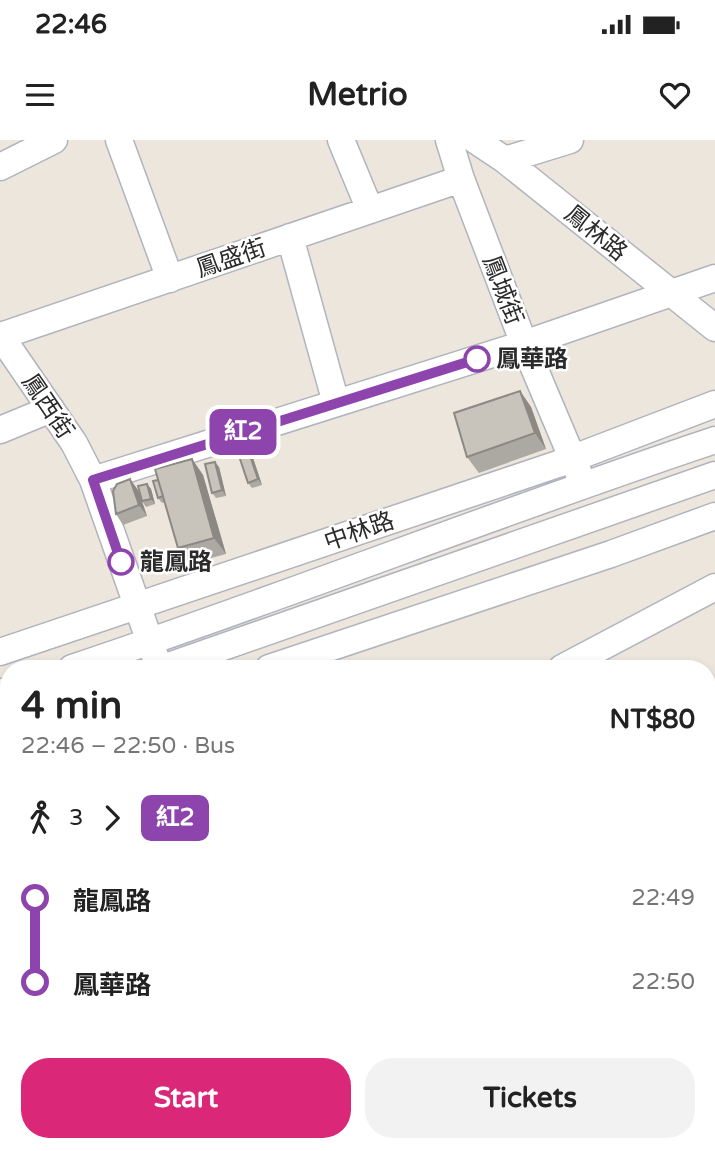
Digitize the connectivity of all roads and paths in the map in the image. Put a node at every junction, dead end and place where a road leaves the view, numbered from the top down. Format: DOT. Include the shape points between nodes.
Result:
graph roads {
  1 [pos="119,140"];
  2 [pos="341,140"];
  3 [pos="449,140"];
  4 [pos="475,140"];
  5 [pos="570,140"];
  6 [pos="50,141"];
  7 [pos="505,160"];
  8 [pos="0,167"];
  9 [pos="461,179"];
  10 [pos="370,210"];
  11 [pos="290,237"];
  12 [pos="715,278"];
  13 [pos="170,279"];
  14 [pos="670,293"];
  15 [pos="715,328"];
  16 [pos="1,336"];
  17 [pos="524,344"];
  18 [pos="336,403"];
  19 [pos="715,404"];
  20 [pos="51,409"];
  21 [pos="0,430"];
  22 [pos="715,440"];
  23 [pos="574,458"];
  24 [pos="715,475"];
  25 [pos="93,480"];
  26 [pos="583,484"];
  27 [pos="715,516"];
  28 [pos="597,517"];
  29 [pos="611,554"];
  30 [pos="715,587"];
  31 [pos="136,606"];
  32 [pos="149,643"];
  33 [pos="0,652"];
  34 [pos="97,660"];
  35 [pos="157,660"];
  36 [pos="184,660"];
  37 [pos="293,660"];
  38 [pos="577,660"];
  1 -- 13 [label="street"];
  2 -- 10 [label="street"];
  3 -- 9 [label="street, 鳳城街"];
  4 -- 7 [label="street, 鳳林路"];
  5 -- 7 [label="street"];
  6 -- 8 [label="street"];
  7 -- 14 [label="street, 鳳林路"];
  9 -- 10 [label="street, 鳳盛街"];
  9 -- 17 [label="street, 鳳城街"];
  10 -- 11 [label="street, 鳳盛街"];
  11 -- 13 [label="street, 鳳盛街"];
  11 -- 18 [label="street"];
  12 -- 14 [label="street"];
  13 -- 16 [label="street, 鳳盛街"];
  14 -- 15 [label="street, 鳳林路"];
  14 -- 17 [label="street"];
  16 -- 20 [label="street, 鳳西街"];
  17 -- 18 [label="street"];
  17 -- 23 [label="street, 鳳城街"];
  18 -- 25 [label="street"];
  19 -- 23 [label="street, 中林路"];
  20 -- 21 [label="street"];
  20 -- 25 [label="street, 鳳西街"];
  22 -- 26 [label="street, 中林路"];
  23 -- 26 [label="street, 鳳城街"];
  23 -- 31 [label="street, 中林路"];
  24 -- 28 [label="street"];
  25 -- 31 [label="street"];
  26 -- 28 [label="street, 鳳城街"];
  26 -- 32 [label="street, 中林路"];
  27 -- 29 [label="street"];
  28 -- 29 [label="street, 鳳城街"];
  28 -- 36 [label="street"];
  29 -- 37 [label="street"];
  30 -- 38 [label="street"];
  31 -- 32 [label="street"];
  31 -- 33 [label="street, 中林路"];
  32 -- 34 [label="street, 中林路"];
  32 -- 35 [label="street"];
}
